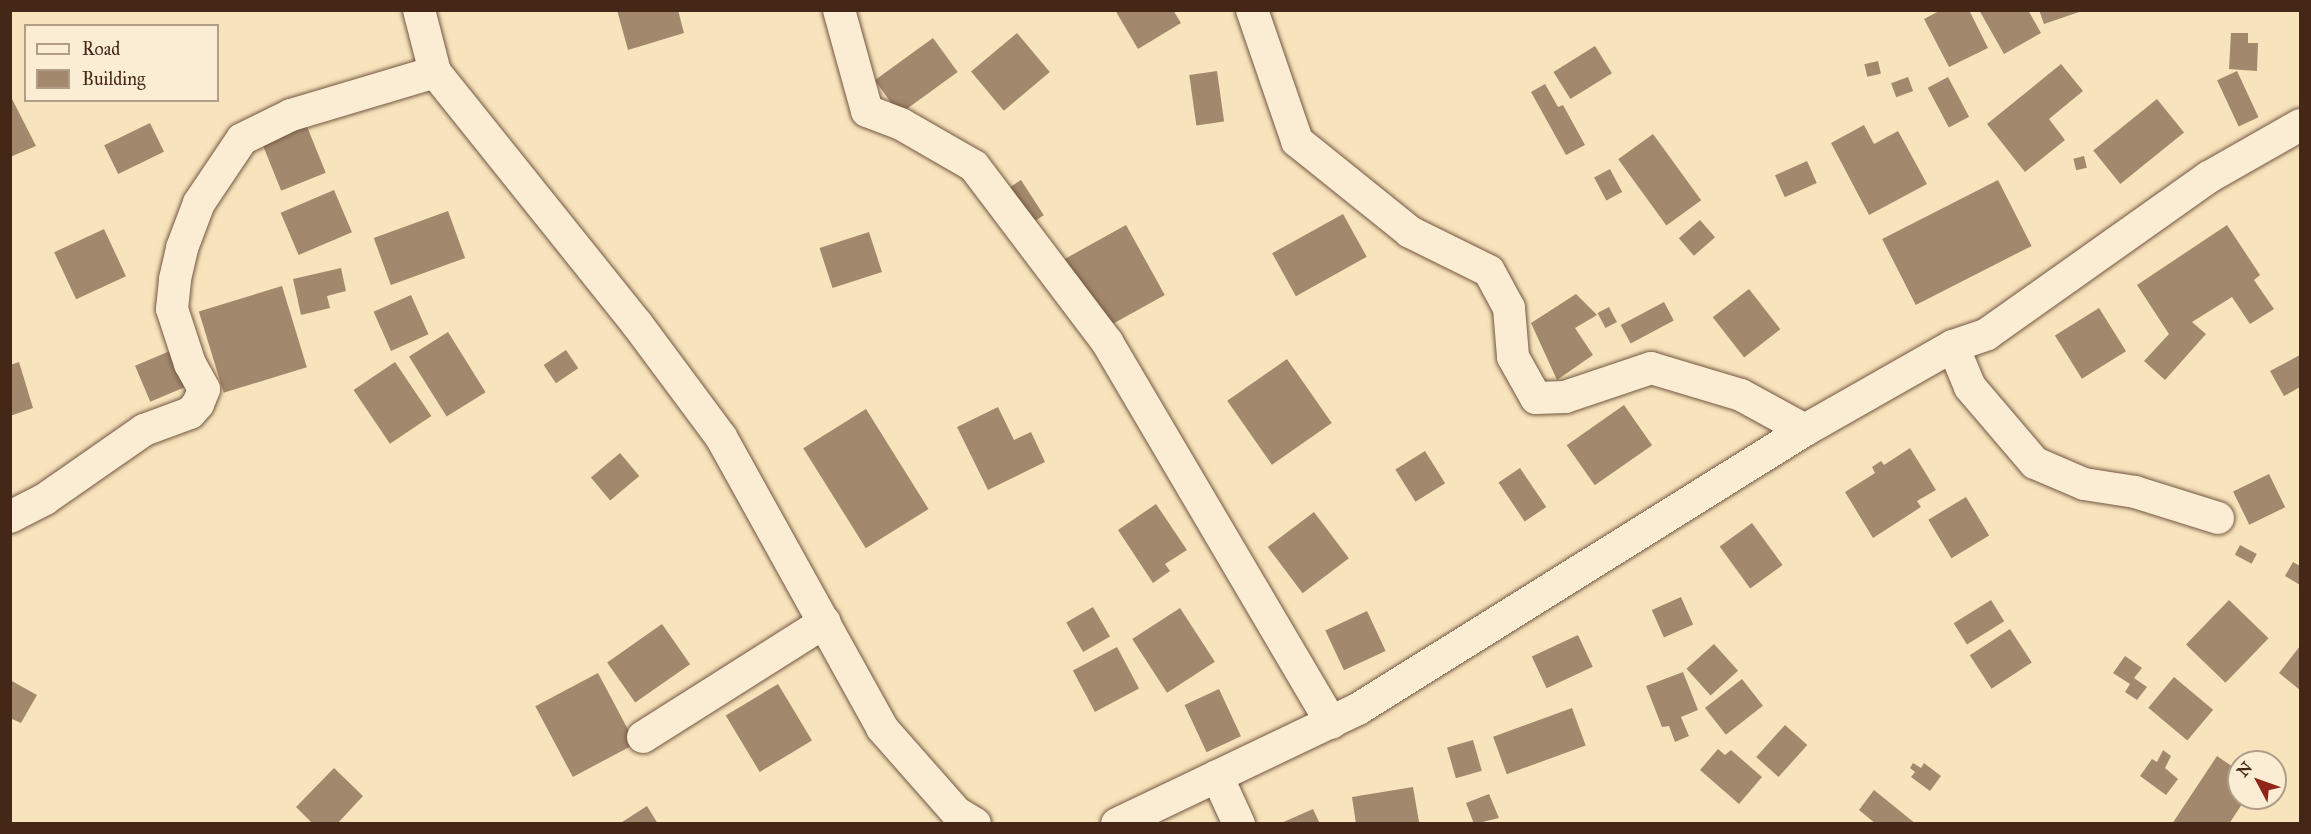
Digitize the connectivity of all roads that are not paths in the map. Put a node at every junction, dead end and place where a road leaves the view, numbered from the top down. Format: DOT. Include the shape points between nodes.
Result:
graph roads {
  1 [pos="419,10"];
  2 [pos="839,10"];
  3 [pos="1252,10"];
  4 [pos="435,72"];
  5 [pos="2301,125"];
  6 [pos="1953,346"];
  7 [pos="1805,430"];
  8 [pos="10,517"];
  9 [pos="2218,518"];
  10 [pos="825,622"];
  11 [pos="1331,723"];
  12 [pos="644,737"];
  13 [pos="1217,776"];
  14 [pos="975,824"];
  15 [pos="1117,824"];
  16 [pos="1239,824"];
  1 -- 4 [label="street"];
  2 -- 11 [label="street" via="867,111 901,124 974,166 1107,342"];
  3 -- 7 [label="street" via="1296,141 1410,232 1489,271 1509,308 1513,357 1536,398 1565,397 1651,368 1741,395"];
  4 -- 8 [label="street" via="291,115 242,139 200,203 182,248 175,279 172,309 190,364 204,389 198,405 190,413 144,430 45,499"];
  4 -- 10 [label="street" via="637,324 721,437"];
  5 -- 6 [label="street" via="2209,177 1987,334"];
  6 -- 7 [label="street"];
  6 -- 9 [label="street" via="1970,387 2035,463 2084,484 2134,492"];
  7 -- 11 [label="street"];
  10 -- 12 [label="street"];
  10 -- 14 [label="street" via="882,728 957,813"];
  11 -- 13 [label="street"];
  13 -- 15 [label="street"];
  13 -- 16 [label="street"];
}
